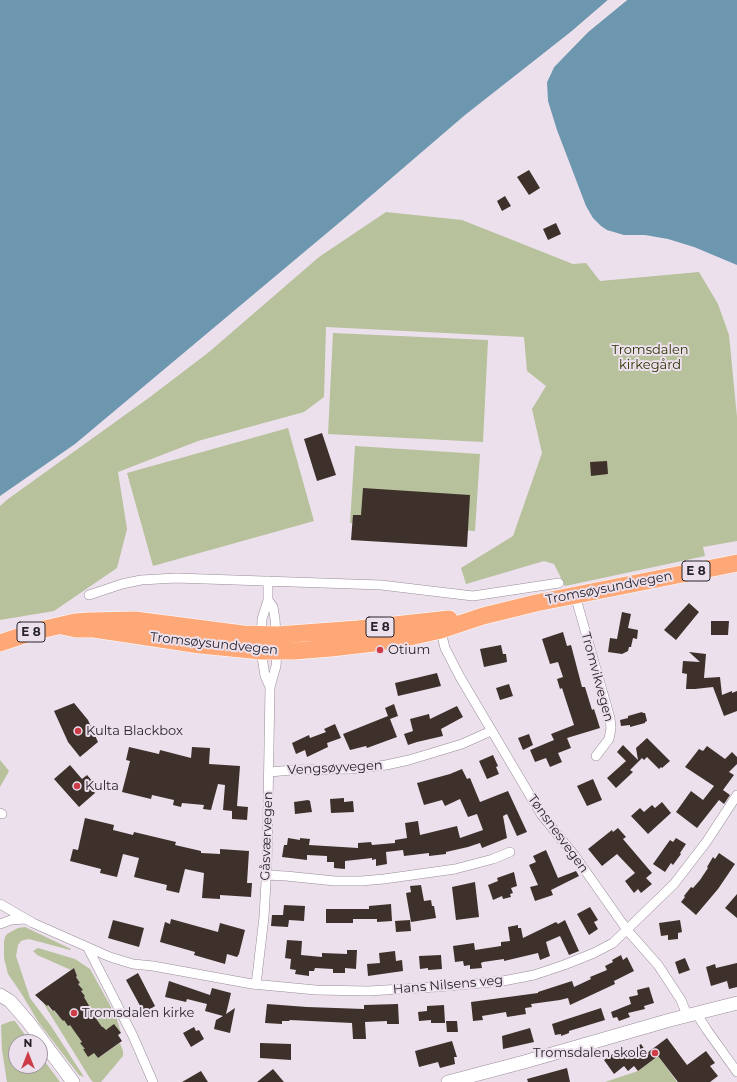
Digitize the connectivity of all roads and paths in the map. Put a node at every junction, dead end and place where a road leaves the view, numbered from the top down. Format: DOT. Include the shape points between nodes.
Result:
graph roads {
  1 [pos="737,563"];
  2 [pos="268,581"];
  3 [pos="559,583"];
  4 [pos="89,595"];
  5 [pos="575,595"];
  6 [pos="268,600"];
  7 [pos="439,625"];
  8 [pos="62,626"];
  9 [pos="269,634"];
  10 [pos="0,643"];
  11 [pos="269,651"];
  12 [pos="270,687"];
  13 [pos="491,731"];
  14 [pos="596,756"];
  15 [pos="269,772"];
  16 [pos="737,795"];
  17 [pos="510,852"];
  18 [pos="266,876"];
  19 [pos="0,904"];
  20 [pos="26,919"];
  21 [pos="0,924"];
  22 [pos="627,930"];
  23 [pos="88,948"];
  24 [pos="256,985"];
  25 [pos="0,995"];
  26 [pos="737,1003"];
  27 [pos="691,1014"];
  28 [pos="737,1072"];
  29 [pos="73,1082"];
  30 [pos="153,1082"];
  31 [pos="448,1082"];
  1 -- 5 [label="highway, Tromsøysundvegen / E 8"];
  2 -- 3 [label="street" via="381,585 473,596"];
  2 -- 4 [label="street" via="160,579 122,584"];
  2 -- 6 [label="street"];
  5 -- 7 [label="highway, Tromsøysundvegen / E 8"];
  5 -- 14 [label="street, Tromvikvegen" via="610,718 609,740"];
  6 -- 9 [label="street" via="263,615"];
  6 -- 9 [label="street" via="273,608"];
  7 -- 9 [label="highway, Tromsøysundvegen / E 8"];
  7 -- 11 [label="highway, Tromsøysundvegen / E 8" via="374,643 324,649"];
  7 -- 13 [label="street, Tønsnesvegen" via="445,648"];
  8 -- 9 [label="highway, Tromsøysundvegen / E 8" via="75,622 135,620 243,634"];
  8 -- 10 [label="highway, Tromsøysundvegen / E 8" via="36,631"];
  8 -- 11 [label="highway, Tromsøysundvegen / E 8"];
  9 -- 11 [label="street, Gåsværvegen"];
  9 -- 11 [label="street"];
  11 -- 12 [label="street, Gåsværvegen" via="265,676"];
  11 -- 12 [label="street, Gåsværvegen" via="276,666"];
  12 -- 15 [label="street, Gåsværvegen"];
  13 -- 15 [label="street, Vengsøyvegen" via="462,744 394,764 352,769"];
  13 -- 22 [label="street, Tønsnesvegen" via="541,814 575,856"];
  15 -- 18 [label="street, Gåsværvegen"];
  16 -- 22 [label="street, Hans Nilsens veg" via="674,884"];
  17 -- 18 [label="street" via="455,869 384,879 336,881"];
  18 -- 24 [label="street, Gåsværvegen"];
  19 -- 20 [label="street"];
  20 -- 21 [label="street"];
  20 -- 23 [label="street, Hans Nilsens veg"];
  22 -- 24 [label="street, Hans Nilsens veg" via="608,946 582,958 534,975 502,980 368,991 310,990"];
  22 -- 27 [label="street, Tønsnesvegen" via="658,965"];
  23 -- 24 [label="street, Hans Nilsens veg" via="133,964"];
  23 -- 30 [label="street" via="133,1036"];
  25 -- 29 [label="street" via="10,1001 29,1023"];
  26 -- 27 [label="street"];
  27 -- 28 [label="street, Tønsnesvegen" via="707,1030"];
  27 -- 31 [label="street"];
}
